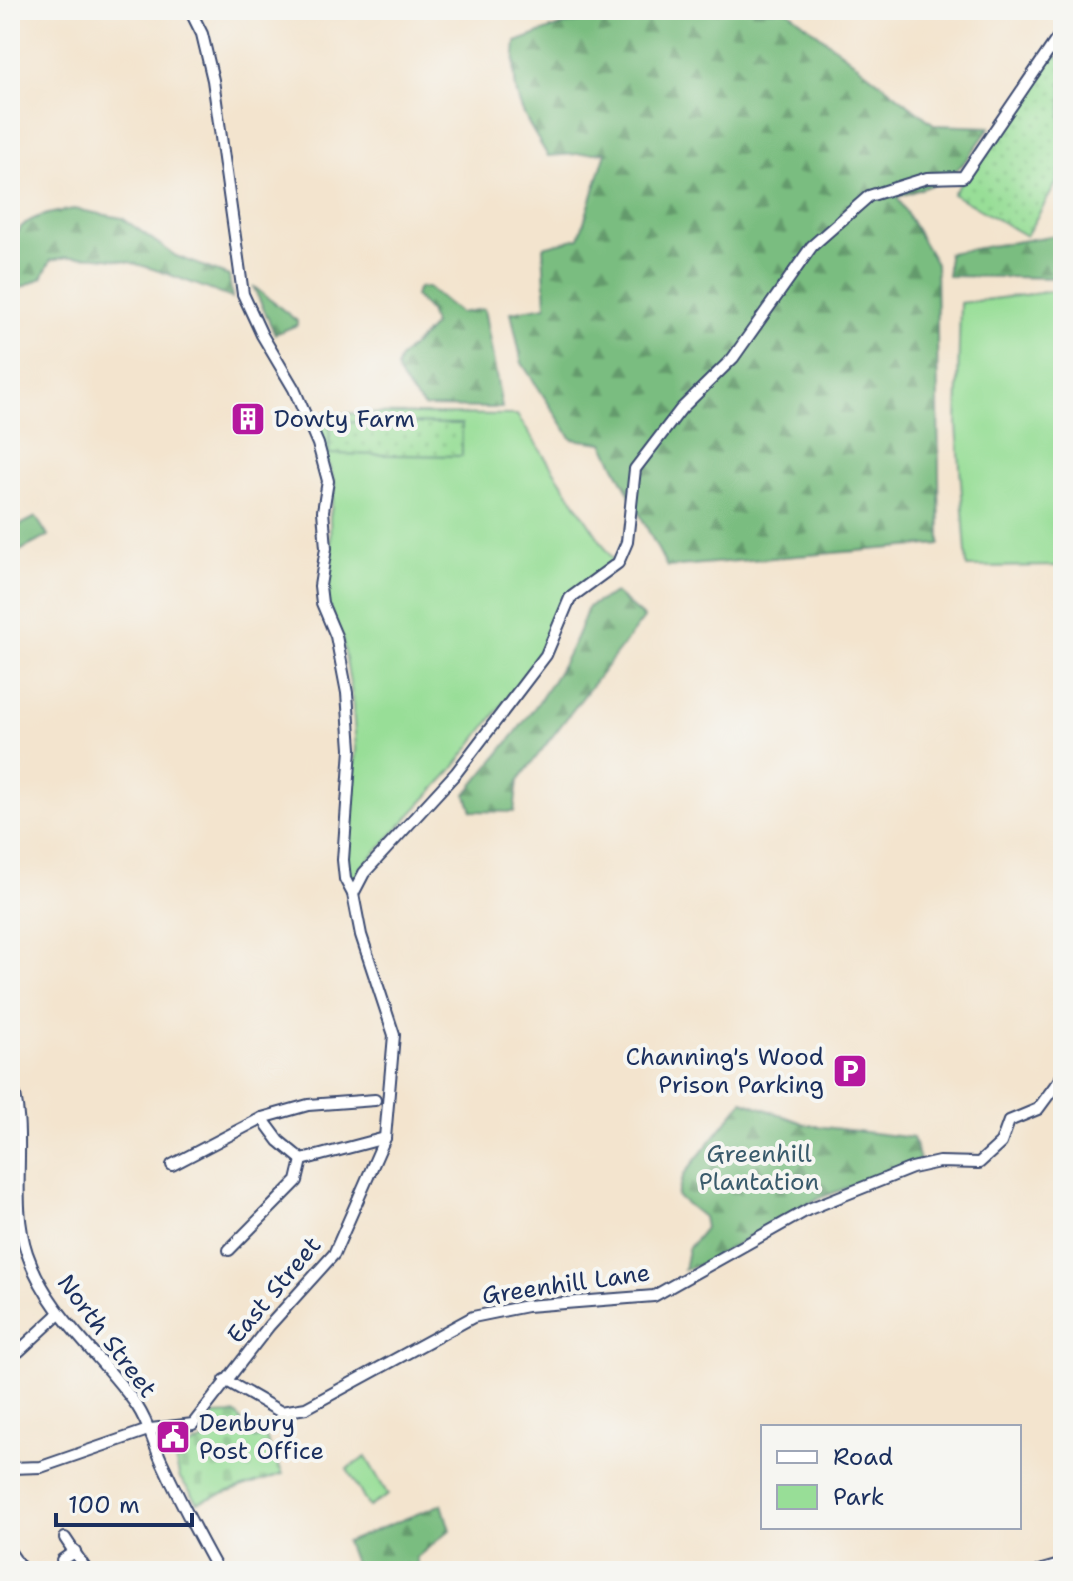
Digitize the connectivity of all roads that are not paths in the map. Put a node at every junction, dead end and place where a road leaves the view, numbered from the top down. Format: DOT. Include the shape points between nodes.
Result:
graph roads {
  1 [pos="190,10"];
  2 [pos="1063,30"];
  3 [pos="353,894"];
  4 [pos="1063,1075"];
  5 [pos="10,1077"];
  6 [pos="375,1100"];
  7 [pos="262,1118"];
  8 [pos="385,1138"];
  9 [pos="302,1160"];
  10 [pos="172,1165"];
  11 [pos="229,1250"];
  12 [pos="59,1314"];
  13 [pos="19,1351"];
  14 [pos="225,1380"];
  15 [pos="152,1434"];
  16 [pos="10,1468"];
  17 [pos="65,1538"];
  18 [pos="75,1551"];
  19 [pos="10,1552"];
  20 [pos="62,1560"];
  21 [pos="1063,1564"];
  22 [pos="23,1571"];
  23 [pos="87,1571"];
  24 [pos="218,1571"];
  25 [pos="1039,1571"];
  1 -- 3 [label="street, East Street" via="213,80 243,294 294,389 328,481 320,586 347,693 351,749 343,860"];
  2 -- 3 [label="street" via="963,177 927,178 869,196 812,246 733,358 681,409 635,469 627,542 618,563 570,598 546,655 456,773 364,873"];
  3 -- 8 [label="street, East Street" via="394,1035"];
  4 -- 14 [label="street, Greenhill Lane" via="1038,1109 1009,1121 1001,1143 979,1163 912,1168 809,1209 654,1296 527,1306 473,1317 306,1408 281,1412"];
  5 -- 12 [label="street, North Street" via="22,1141 26,1251"];
  6 -- 7 [label="street" via="308,1105"];
  7 -- 9 [label="street"];
  7 -- 10 [label="street"];
  8 -- 9 [label="street"];
  8 -- 14 [label="street, East Street" via="334,1254"];
  9 -- 11 [label="street" via="297,1181"];
  12 -- 13 [label="street"];
  12 -- 15 [label="street, North Street" via="137,1405"];
  14 -- 15 [label="street, East Street" via="193,1424"];
  15 -- 16 [label="street, East Street" via="41,1467"];
  15 -- 24 [label="street, North Street" via="186,1514"];
  17 -- 18 [label="street"];
  18 -- 20 [label="street"];
  18 -- 23 [label="street"];
  19 -- 22 [label="street"];
  21 -- 25 [label="street"];
}
